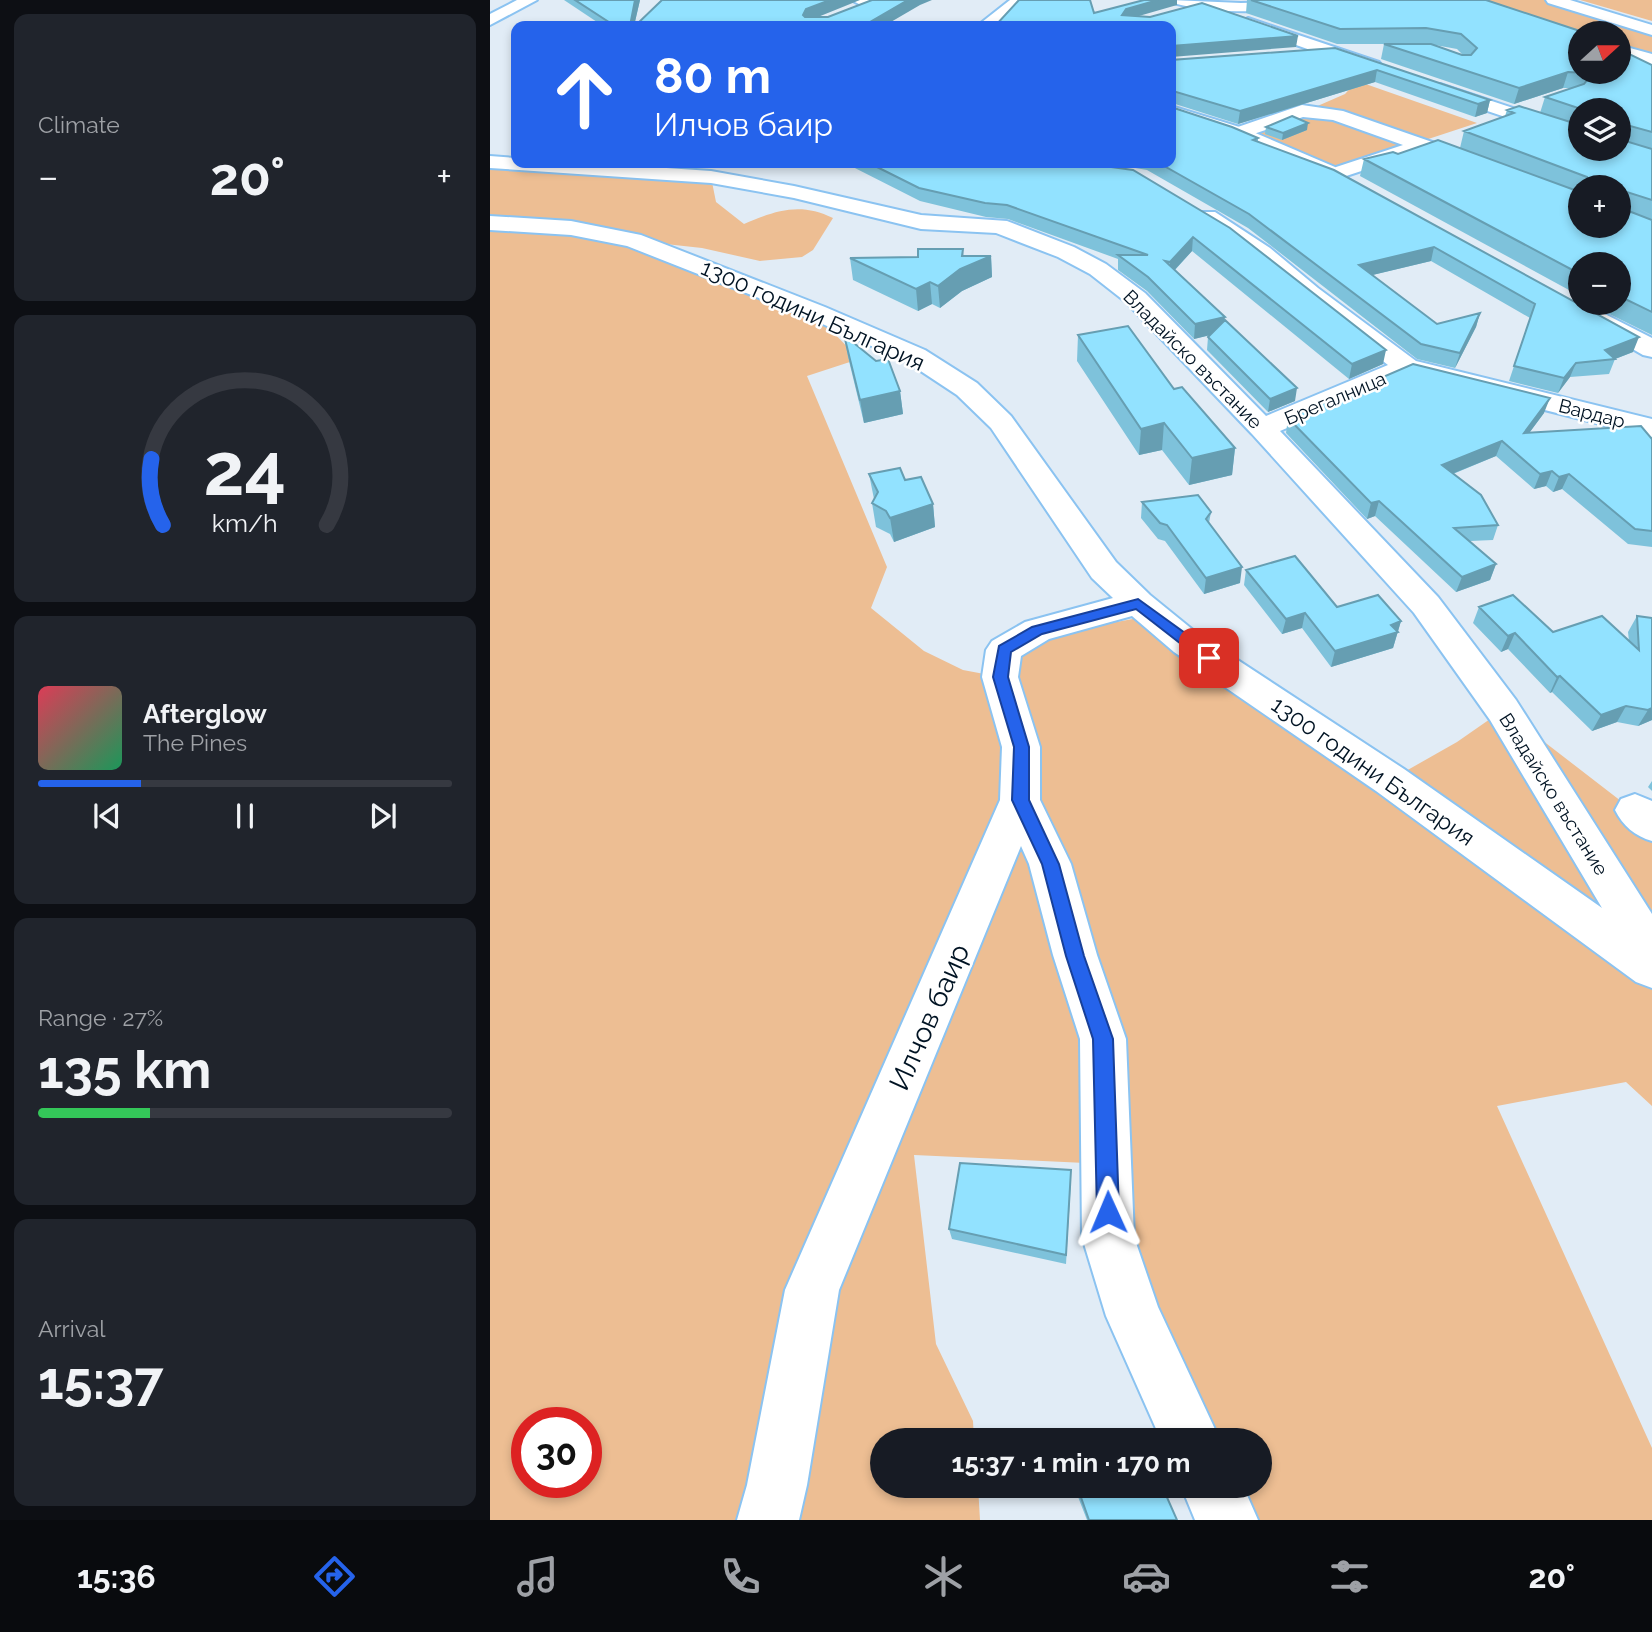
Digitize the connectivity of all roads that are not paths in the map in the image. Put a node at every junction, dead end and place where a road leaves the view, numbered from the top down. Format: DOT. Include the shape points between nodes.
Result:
graph roads {
  1 [pos="529,0"];
  2 [pos="1020,0"];
  3 [pos="1180,0"];
  4 [pos="1346,0"];
  5 [pos="1554,0"];
  6 [pos="1580,0"];
  7 [pos="1209,4"];
  8 [pos="1167,16"];
  9 [pos="490,20"];
  10 [pos="992,21"];
  11 [pos="1652,21"];
  12 [pos="1652,30"];
  13 [pos="1332,52"];
  14 [pos="1384,52"];
  15 [pos="1631,54"];
  16 [pos="1291,55"];
  17 [pos="1652,60"];
  18 [pos="1631,64"];
  19 [pos="1391,72"];
  20 [pos="1652,74"];
  21 [pos="1428,85"];
  22 [pos="1331,96"];
  23 [pos="1548,102"];
  24 [pos="1306,109"];
  25 [pos="1176,114"];
  26 [pos="1513,114"];
  27 [pos="1488,123"];
  28 [pos="1568,132"];
  29 [pos="1239,133"];
  30 [pos="1450,136"];
  31 [pos="1425,145"];
  32 [pos="490,162"];
  33 [pos="511,163"];
  34 [pos="578,168"];
  35 [pos="1490,169"];
  36 [pos="1334,174"];
  37 [pos="1366,191"];
  38 [pos="1183,202"];
  39 [pos="490,223"];
  40 [pos="1591,315"];
  41 [pos="1649,345"];
  42 [pos="1407,367"];
  43 [pos="1262,428"];
  44 [pos="1652,428"];
  45 [pos="1138,603"];
  46 [pos="1020,800"];
  47 [pos="1652,952"];
  48 [pos="1652,968"];
  49 [pos="1185,1428"];
  50 [pos="1217,1498"];
  51 [pos="768,1520"];
  52 [pos="1227,1520"];
  1 -- 9 [label="street"];
  2 -- 10 [label="street"];
  3 -- 7 [label="street"];
  4 -- 7 [label="street"];
  5 -- 12 [label="street"];
  6 -- 11 [label="street"];
  7 -- 8 [label="street"];
  7 -- 13 [label="street"];
  13 -- 14 [label="street"];
  13 -- 16 [label="street"];
  13 -- 19 [label="street" via="1359,70"];
  15 -- 17 [label="street"];
  18 -- 20 [label="street"];
  21 -- 26 [label="street"];
  22 -- 24 [label="street"];
  23 -- 26 [label="street"];
  24 -- 29 [label="street"];
  24 -- 31 [label="street"];
  25 -- 29 [label="street"];
  26 -- 27 [label="street"];
  26 -- 28 [label="street"];
  29 -- 36 [label="street"];
  30 -- 31 [label="street"];
  31 -- 35 [label="street"];
  31 -- 36 [label="street"];
  32 -- 33 [label="street, Владайско въстание"];
  34 -- 43 [label="street, Владайско въстание" via="711,177 921,222 999,226 1066,252 1127,291"];
  36 -- 37 [label="street"];
  38 -- 42 [label="street, Вардар" via="1254,247"];
  39 -- 45 [label="street, 1300 години България" via="571,229 633,240 916,356 967,389 1001,422 1104,570"];
  40 -- 41 [label="street"];
  42 -- 43 [label="street, Брегалница"];
  42 -- 44 [label="street, Вардар"];
  43 -- 47 [label="street, Владайско въстание" via="1426,605 1503,710"];
  45 -- 46 [label="street, Илчов баир" via="1037,630 1004,650 1000,677 1021,747"];
  45 -- 48 [label="street, 1300 години България" via="1186,643 1390,780"];
  46 -- 49 [label="street" via="1050,864 1103,1039 1108,1237 1134,1316"];
  46 -- 51 [label="street, Илчов баир" via="812,1290"];
  50 -- 52 [label="street"];
}
